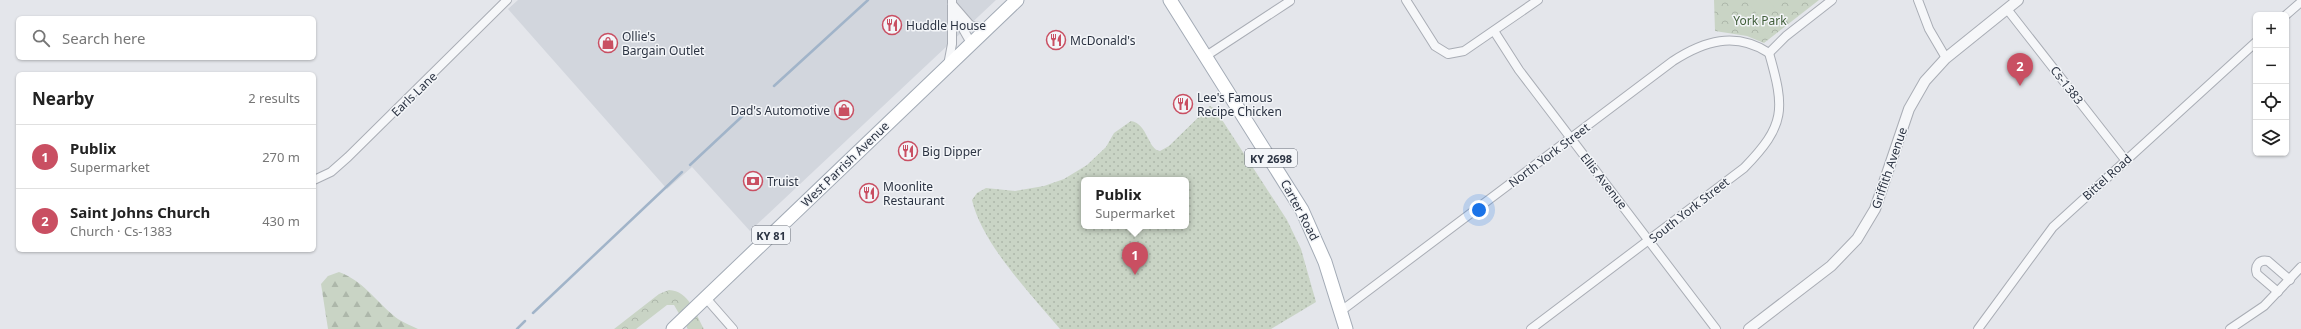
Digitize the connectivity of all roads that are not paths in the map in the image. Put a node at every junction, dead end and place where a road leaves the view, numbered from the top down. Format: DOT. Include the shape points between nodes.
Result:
graph roads {
  1 [pos="507,0"];
  2 [pos="1017,0"];
  3 [pos="1170,0"];
  4 [pos="1406,0"];
  5 [pos="1538,0"];
  6 [pos="1832,0"];
  7 [pos="1918,0"];
  8 [pos="2018,0"];
  9 [pos="1290,1"];
  10 [pos="952,2"];
  11 [pos="2301,2"];
  12 [pos="2007,9"];
  13 [pos="2289,12"];
  14 [pos="987,28"];
  15 [pos="1494,31"];
  16 [pos="971,43"];
  17 [pos="2253,45"];
  18 [pos="1769,53"];
  19 [pos="1206,56"];
  20 [pos="1946,58"];
  21 [pos="947,66"];
  22 [pos="1570,138"];
  23 [pos="2126,160"];
  24 [pos="316,179"];
  25 [pos="1649,241"];
  26 [pos="2300,271"];
  27 [pos="2290,280"];
  28 [pos="2278,292"];
  29 [pos="705,297"];
  30 [pos="1341,311"];
  31 [pos="673,329"];
  32 [pos="733,329"];
  33 [pos="1346,329"];
  34 [pos="1531,329"];
  35 [pos="1716,329"];
  36 [pos="1749,329"];
  37 [pos="1978,329"];
  38 [pos="2230,329"];
  1 -- 24 [label="street, Earls Lane" via="348,157 331,172"];
  2 -- 14 [label="main road, West Parrish Avenue / KY 81"];
  3 -- 19 [label="main road, Carter Road / KY 2698"];
  4 -- 15 [label="street" via="1435,46 1448,54 1464,51"];
  5 -- 15 [label="street"];
  6 -- 18 [label="street" via="1786,36"];
  7 -- 20 [label="street" via="1929,29"];
  8 -- 12 [label="street, Griffith Avenue"];
  9 -- 19 [label="street"];
  10 -- 14 [label="street" via="971,26"];
  10 -- 16 [label="street" via="956,17"];
  10 -- 21 [label="street" via="952,44"];
  11 -- 13 [label="street"];
  12 -- 20 [label="street, Griffith Avenue"];
  12 -- 23 [label="street, Cs-1383"];
  14 -- 16 [label="main road, West Parrish Avenue / KY 81"];
  15 -- 22 [label="street, Ellis Avenue" via="1519,70"];
  16 -- 21 [label="main road, West Parrish Avenue / KY 81"];
  17 -- 23 [label="street, Bittel Road"];
  18 -- 22 [label="street, North York Street" via="1754,46 1728,40 1694,47"];
  18 -- 25 [label="street, South York Street" via="1779,87 1780,111 1765,147 1744,168"];
  19 -- 30 [label="main road, Carter Road / KY 2698" via="1302,210 1325,262"];
  20 -- 36 [label="street, Griffith Avenue" via="1916,94 1882,193 1857,239 1831,266"];
  21 -- 29 [label="main road, West Parrish Avenue / KY 81"];
  22 -- 25 [label="street, Ellis Avenue"];
  22 -- 30 [label="street, North York Street"];
  23 -- 37 [label="street, Bittel Road" via="2053,227"];
  25 -- 34 [label="street, South York Street"];
  25 -- 35 [label="street, Ellis Avenue"];
  26 -- 27 [label="street"];
  27 -- 28 [label="street"];
  27 -- 28 [label="street" via="2268,261 2257,264 2256,274"];
  28 -- 38 [label="street" via="2264,306"];
  29 -- 31 [label="main road, West Parrish Avenue / KY 81"];
  29 -- 32 [label="street"];
  30 -- 33 [label="main road, Carter Road / KY 2698"];
}
